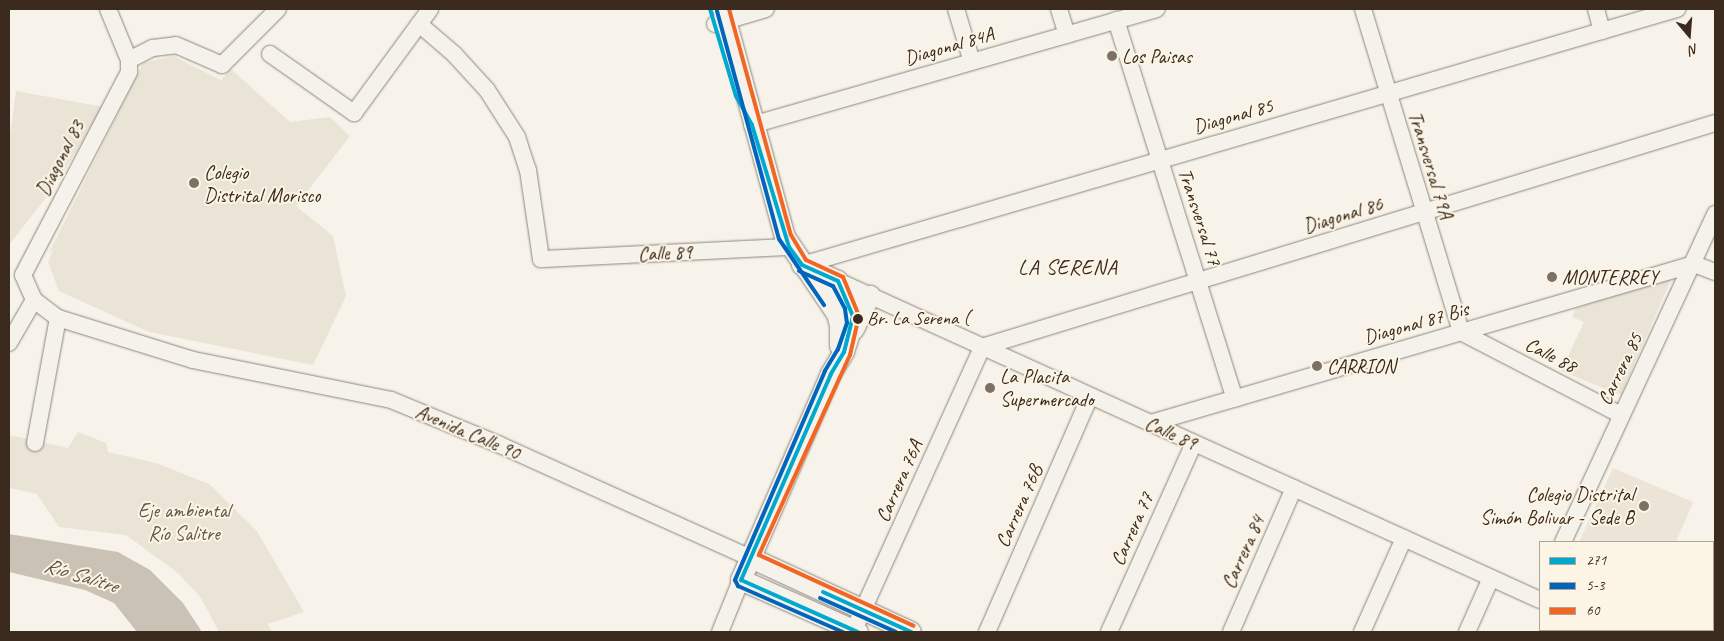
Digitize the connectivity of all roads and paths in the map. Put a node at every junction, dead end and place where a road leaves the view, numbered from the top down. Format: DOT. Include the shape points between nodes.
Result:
graph roads {
  1 [pos="108,9"];
  2 [pos="278,9"];
  3 [pos="430,9"];
  4 [pos="766,9"];
  5 [pos="956,9"];
  6 [pos="1059,9"];
  7 [pos="1157,9"];
  8 [pos="1363,9"];
  9 [pos="1596,9"];
  10 [pos="1677,9"];
  11 [pos="718,15"];
  12 [pos="1116,20"];
  13 [pos="419,24"];
  14 [pos="1602,31"];
  15 [pos="1067,35"];
  16 [pos="270,54"];
  17 [pos="129,60"];
  18 [pos="972,62"];
  19 [pos="1387,94"];
  20 [pos="1715,123"];
  21 [pos="752,125"];
  22 [pos="1159,160"];
  23 [pos="1423,212"];
  24 [pos="1715,214"];
  25 [pos="789,247"];
  26 [pos="1694,264"];
  27 [pos="802,265"];
  28 [pos="1715,272"];
  29 [pos="16,275"];
  30 [pos="838,281"];
  31 [pos="1199,281"];
  32 [pos="870,296"];
  33 [pos="34,300"];
  34 [pos="58,318"];
  35 [pos="1461,332"];
  36 [pos="849,340"];
  37 [pos="9,343"];
  38 [pos="982,347"];
  39 [pos="831,374"];
  40 [pos="1090,396"];
  41 [pos="1235,399"];
  42 [pos="1621,415"];
  43 [pos="1150,423"];
  44 [pos="35,443"];
  45 [pos="1194,443"];
  46 [pos="1294,488"];
  47 [pos="1404,538"];
  48 [pos="1563,541"];
  49 [pos="750,558"];
  50 [pos="1491,578"];
  51 [pos="742,580"];
  52 [pos="1539,597"];
  53 [pos="863,610"];
  54 [pos="720,632"];
  55 [pos="855,632"];
  56 [pos="911,632"];
  57 [pos="987,632"];
  58 [pos="1109,632"];
  59 [pos="1231,632"];
  60 [pos="1362,632"];
  61 [pos="1467,632"];
  1 -- 17 [label="street"];
  2 -- 17 [label="street" via="226,63 218,65 176,46 153,48"];
  3 -- 13 [label="street"];
  4 -- 11 [label="street"];
  5 -- 18 [label="street"];
  6 -- 15 [label="street"];
  7 -- 12 [label="street, Diagonal 84A"];
  8 -- 19 [label="street, Transversal 79A"];
  9 -- 14 [label="street"];
  10 -- 14 [label="street, Diagonal 85"];
  11 -- 21 [label="main road" via="748,94"];
  12 -- 15 [label="street, Diagonal 84A"];
  12 -- 22 [label="street, Transversal 77"];
  13 -- 16 [label="street" via="354,113"];
  13 -- 25 [label="street, Calle 89" via="454,54 488,90 517,137 528,170 541,259"];
  14 -- 19 [label="street, Diagonal 85"];
  15 -- 18 [label="street, Diagonal 84A"];
  17 -- 29 [label="street, Diagonal 83" via="129,72"];
  18 -- 21 [label="street, Diagonal 84A"];
  19 -- 22 [label="street, Diagonal 85"];
  19 -- 23 [label="street, Transversal 79A"];
  20 -- 23 [label="street, Diagonal 86"];
  21 -- 25 [label="main road"];
  22 -- 27 [label="street, Diagonal 85"];
  22 -- 31 [label="street, Transversal 77"];
  23 -- 31 [label="street, Diagonal 86"];
  23 -- 35 [label="street, Transversal 79A"];
  24 -- 26 [label="street, Carrera 85"];
  25 -- 27 [label="main road"];
  26 -- 28 [label="street"];
  26 -- 35 [label="street, Diagonal 87 Bis"];
  26 -- 42 [label="street, Carrera 85"];
  27 -- 30 [label="main road, Calle 89"];
  27 -- 39 [label="main road" via="831,304 840,324 839,348"];
  29 -- 33 [label="street"];
  30 -- 32 [label="street, Calle 89"];
  30 -- 36 [label="main road" via="853,316"];
  31 -- 38 [label="street, Diagonal 86"];
  31 -- 41 [label="street, Transversal 77"];
  32 -- 36 [label="main road"];
  32 -- 38 [label="street, Calle 89"];
  33 -- 34 [label="street, Avenida Calle 90"];
  33 -- 37 [label="street"];
  34 -- 44 [label="street"];
  34 -- 49 [label="street, Avenida Calle 90" via="192,360 391,400 498,444"];
  35 -- 41 [label="street, Diagonal 87 Bis"];
  35 -- 42 [label="street, Calle 88"];
  36 -- 39 [label="main road"];
  38 -- 40 [label="street, Calle 89"];
  38 -- 53 [label="street, Carrera 76A"];
  39 -- 49 [label="main road"];
  40 -- 43 [label="street, Calle 89"];
  40 -- 57 [label="street, Carrera 76B"];
  41 -- 43 [label="street, Diagonal 87 Bis"];
  42 -- 48 [label="street, Carrera 85"];
  43 -- 45 [label="street, Calle 89"];
  45 -- 46 [label="street, Calle 89"];
  45 -- 58 [label="street, Carrera 77"];
  46 -- 47 [label="street, Calle 89"];
  46 -- 59 [label="street, Carrera 84"];
  47 -- 50 [label="street, Calle 89"];
  47 -- 60 [label="street"];
  49 -- 51 [label="main road"];
  49 -- 53 [label="main road, Avenida Calle 90"];
  50 -- 52 [label="street, Calle 89"];
  50 -- 61 [label="street"];
  51 -- 54 [label="street"];
  51 -- 55 [label="main road"];
  53 -- 55 [label="street, Carrera 76A"];
  53 -- 56 [label="main road, Avenida Calle 90"];
}
